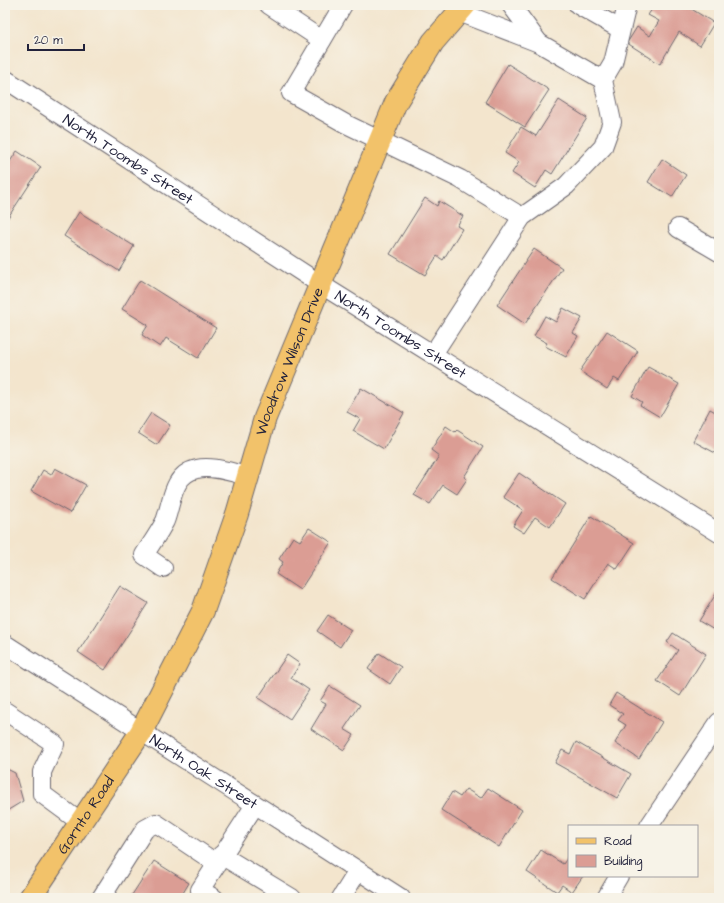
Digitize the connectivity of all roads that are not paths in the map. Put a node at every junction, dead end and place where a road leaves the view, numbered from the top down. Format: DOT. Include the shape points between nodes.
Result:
graph roads {
  1 [pos="269,5"];
  2 [pos="343,5"];
  3 [pos="511,5"];
  4 [pos="578,5"];
  5 [pos="641,5"];
  6 [pos="462,8"];
  7 [pos="624,17"];
  8 [pos="322,40"];
  9 [pos="539,43"];
  10 [pos="5,79"];
  11 [pos="602,80"];
  12 [pos="380,141"];
  13 [pos="522,217"];
  14 [pos="678,228"];
  15 [pos="719,252"];
  16 [pos="320,284"];
  17 [pos="433,354"];
  18 [pos="248,476"];
  19 [pos="719,533"];
  20 [pos="163,568"];
  21 [pos="5,644"];
  22 [pos="5,711"];
  23 [pos="719,722"];
  24 [pos="141,732"];
  25 [pos="255,805"];
  26 [pos="80,822"];
  27 [pos="650,825"];
  28 [pos="218,859"];
  29 [pos="358,870"];
  30 [pos="618,877"];
  31 [pos="36,896"];
  32 [pos="101,898"];
  33 [pos="214,898"];
  34 [pos="292,898"];
  35 [pos="341,898"];
  36 [pos="402,898"];
  37 [pos="606,898"];
  1 -- 8 [label="street"];
  2 -- 8 [label="street"];
  3 -- 9 [label="street"];
  4 -- 7 [label="street"];
  5 -- 7 [label="street"];
  6 -- 9 [label="street"];
  6 -- 12 [label="main road, Woodrow Wilson Drive" via="432,42 400,95"];
  7 -- 11 [label="street" via="613,63"];
  8 -- 12 [label="street" via="291,93"];
  9 -- 11 [label="street"];
  10 -- 16 [label="street, North Toombs Street"];
  11 -- 13 [label="street" via="612,122 604,147 566,186"];
  12 -- 13 [label="street" via="460,179"];
  12 -- 16 [label="main road, Woodrow Wilson Drive"];
  13 -- 17 [label="street"];
  14 -- 15 [label="street"];
  16 -- 17 [label="street, North Toombs Street"];
  16 -- 18 [label="main road, Woodrow Wilson Drive" via="265,418"];
  17 -- 19 [label="street, North Toombs Street"];
  18 -- 20 [label="street" via="207,468 196,469 181,479 170,500 165,520 144,555"];
  18 -- 24 [label="main road, Woodrow Wilson Drive" via="204,611"];
  21 -- 24 [label="street, North Oak Street"];
  22 -- 26 [label="street" via="55,744 42,772 42,794"];
  23 -- 27 [label="street"];
  24 -- 25 [label="street, North Oak Street"];
  24 -- 26 [label="main road, Gornto Road"];
  25 -- 28 [label="street"];
  25 -- 29 [label="street, North Oak Street"];
  26 -- 31 [label="main road, Gornto Road"];
  28 -- 32 [label="street" via="156,823 145,829"];
  28 -- 33 [label="street" via="200,890"];
  28 -- 34 [label="street"];
  29 -- 35 [label="street"];
  29 -- 36 [label="street, North Oak Street"];
  30 -- 37 [label="street"];
}
